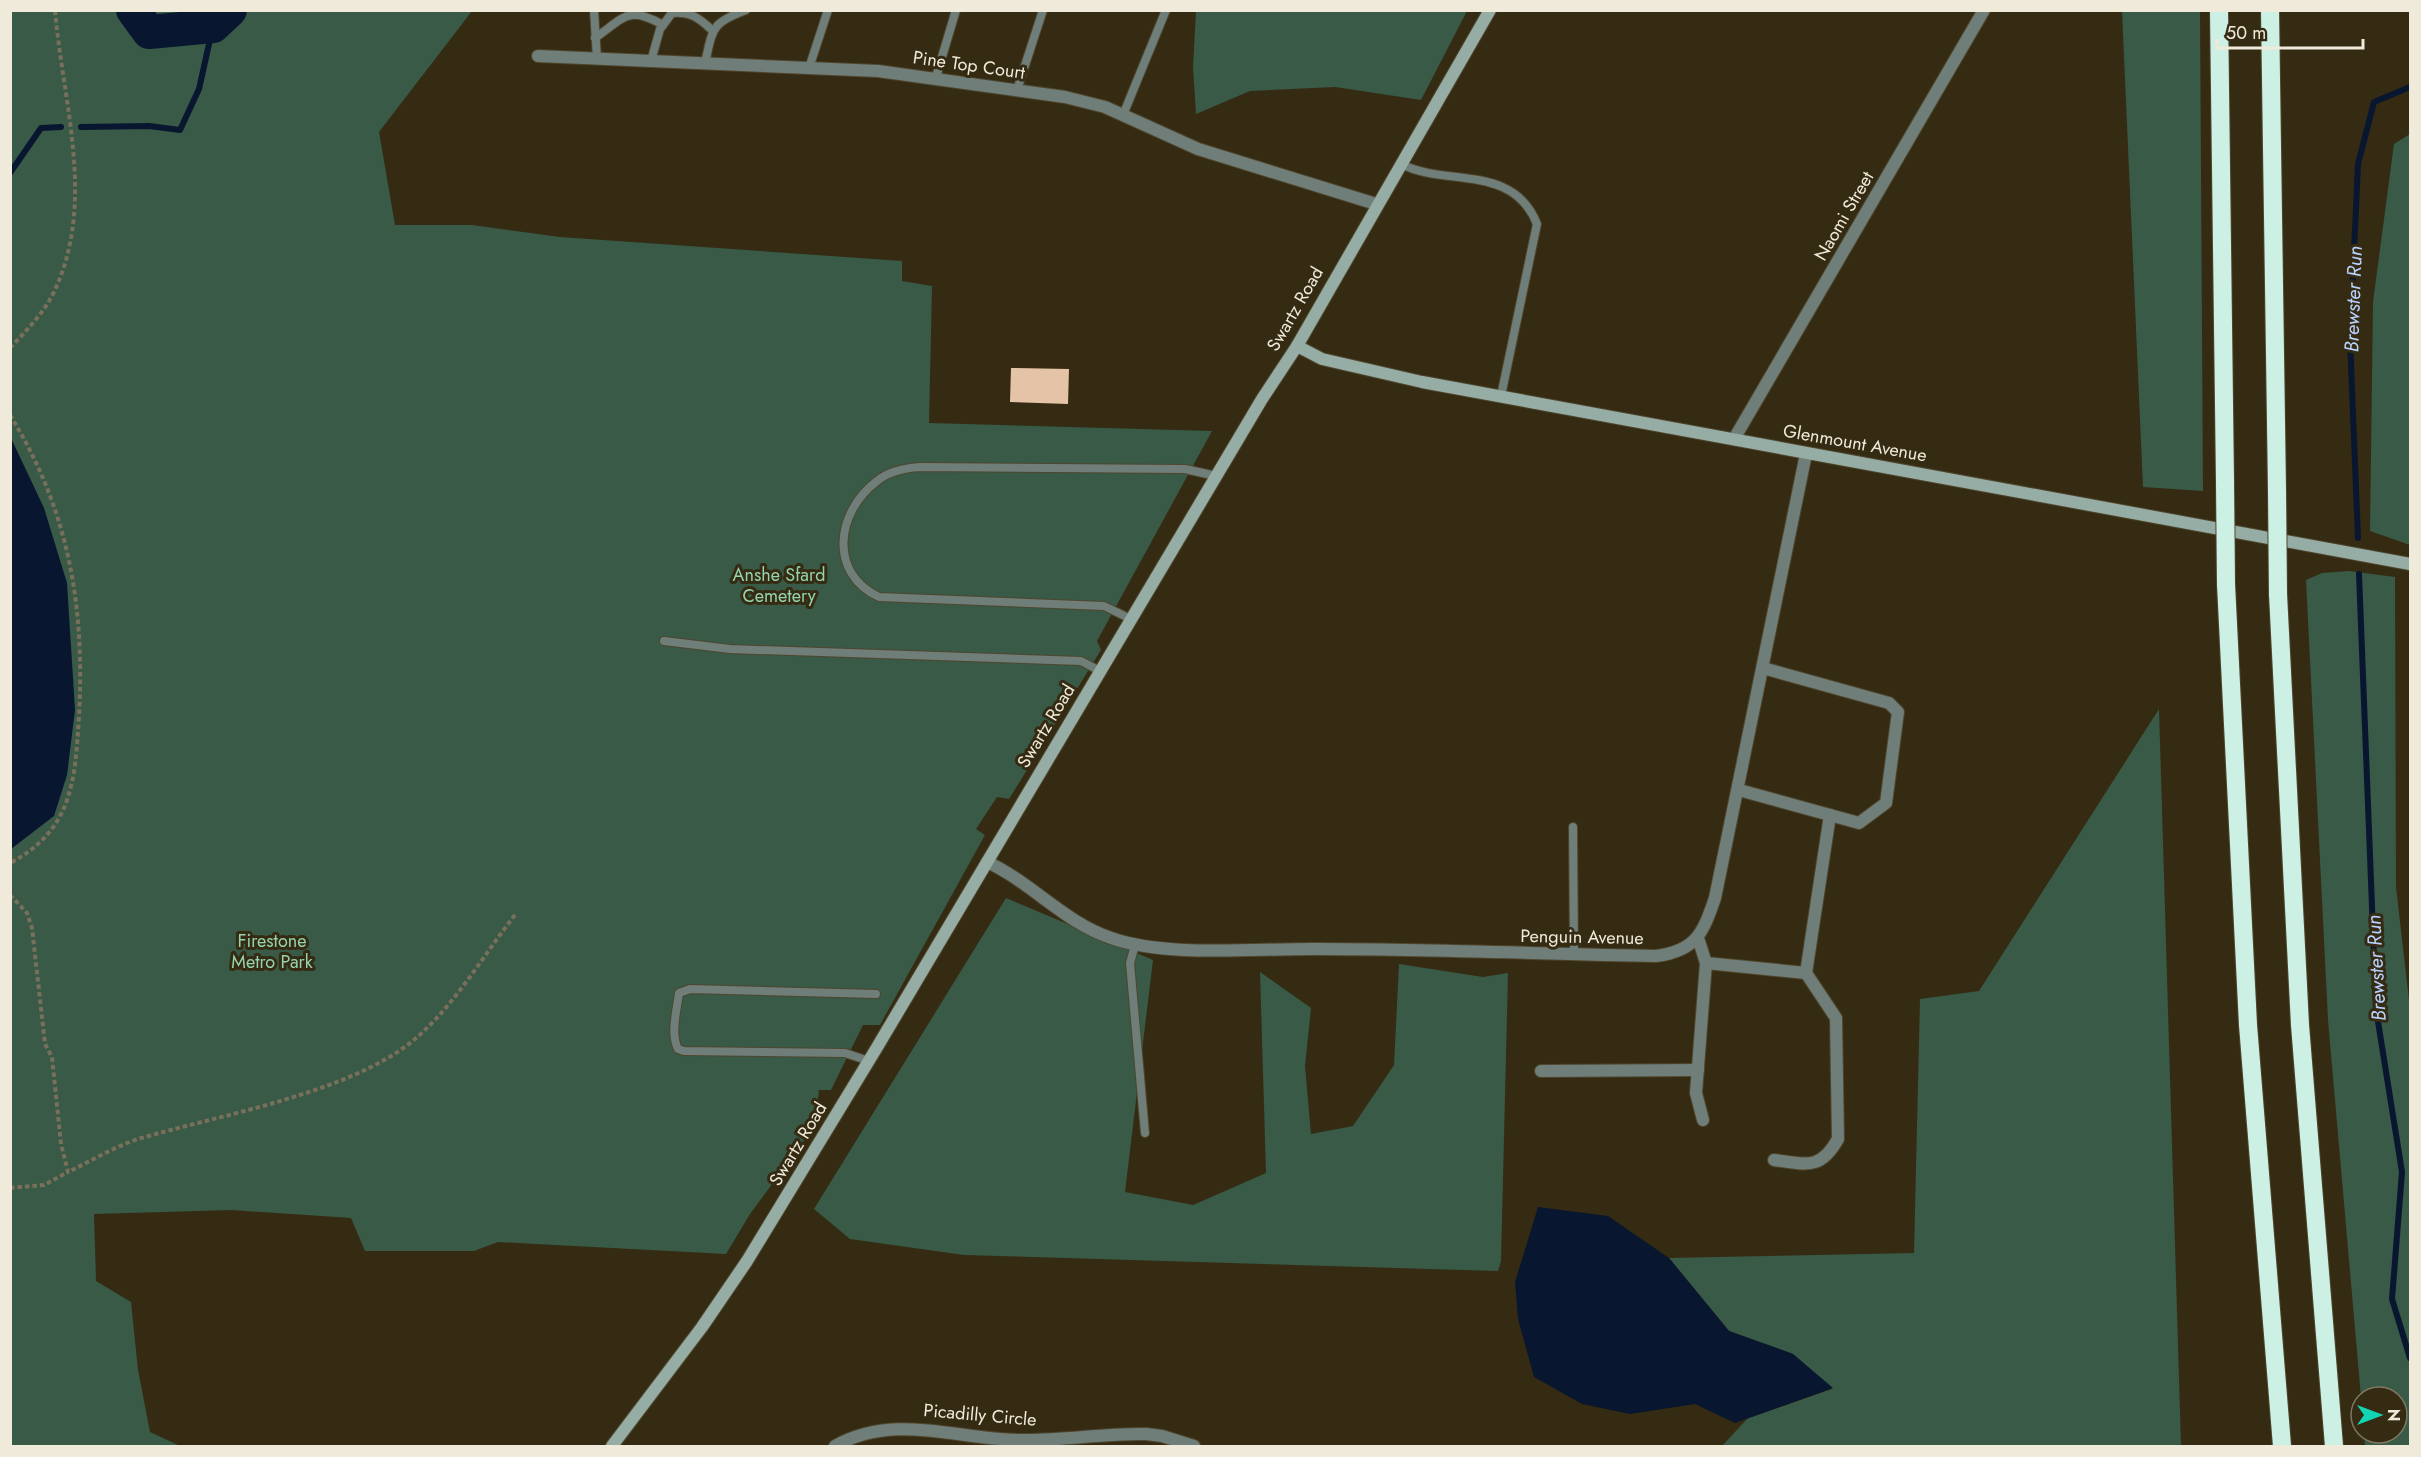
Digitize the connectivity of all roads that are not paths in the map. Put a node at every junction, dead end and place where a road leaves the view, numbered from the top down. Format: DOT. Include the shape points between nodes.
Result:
graph roads {
  1 [pos="594,10"];
  2 [pos="746,10"];
  3 [pos="828,10"];
  4 [pos="956,10"];
  5 [pos="1043,10"];
  6 [pos="1166,10"];
  7 [pos="1490,10"];
  8 [pos="1984,10"];
  9 [pos="2219,10"];
  10 [pos="2270,10"];
  11 [pos="663,25"];
  12 [pos="712,30"];
  13 [pos="595,38"];
  14 [pos="538,56"];
  15 [pos="597,59"];
  16 [pos="651,61"];
  17 [pos="705,63"];
  18 [pos="809,68"];
  19 [pos="936,77"];
  20 [pos="1017,90"];
  21 [pos="1123,115"];
  22 [pos="1401,164"];
  23 [pos="1376,204"];
  24 [pos="1297,346"];
  25 [pos="1501,396"];
  26 [pos="1734,439"];
  27 [pos="1806,454"];
  28 [pos="1216,476"];
  29 [pos="2410,564"];
  30 [pos="1131,619"];
  31 [pos="664,641"];
  32 [pos="1763,668"];
  33 [pos="1100,671"];
  34 [pos="1739,790"];
  35 [pos="1830,815"];
  36 [pos="1573,828"];
  37 [pos="987,862"];
  38 [pos="1698,938"];
  39 [pos="1135,945"];
  40 [pos="1574,954"];
  41 [pos="1706,963"];
  42 [pos="1806,974"];
  43 [pos="876,994"];
  44 [pos="869,1061"];
  45 [pos="1698,1070"];
  46 [pos="1541,1071"];
  47 [pos="1703,1120"];
  48 [pos="1145,1133"];
  49 [pos="1774,1160"];
  50 [pos="612,1446"];
  51 [pos="836,1446"];
  52 [pos="1194,1446"];
  53 [pos="2282,1446"];
  54 [pos="2334,1446"];
  1 -- 13 [label="lane"];
  2 -- 12 [label="lane" via="725,18"];
  3 -- 18 [label="lane"];
  4 -- 19 [label="lane"];
  5 -- 20 [label="lane"];
  6 -- 21 [label="lane"];
  7 -- 22 [label="street, Swartz Road"];
  8 -- 26 [label="street, Naomi Street"];
  9 -- 53 [label="highway, bridge" via="2226,584 2248,1024"];
  10 -- 54 [label="highway, bridge" via="2278,594 2300,1025"];
  11 -- 12 [label="lane" via="672,13 684,12 698,17"];
  11 -- 13 [label="lane" via="643,14 628,15"];
  11 -- 16 [label="lane"];
  12 -- 17 [label="lane"];
  13 -- 15 [label="lane"];
  14 -- 15 [label="street, Pine Top Court"];
  15 -- 16 [label="street, Pine Top Court"];
  16 -- 17 [label="street, Pine Top Court"];
  17 -- 18 [label="street, Pine Top Court"];
  18 -- 19 [label="street, Pine Top Court"];
  19 -- 20 [label="street, Pine Top Court"];
  20 -- 21 [label="street, Pine Top Court" via="1065,97"];
  21 -- 23 [label="street, Pine Top Court" via="1198,149"];
  22 -- 23 [label="street, Swartz Road"];
  22 -- 25 [label="lane" via="1419,173 1476,178 1496,184 1521,198 1532,211 1537,224"];
  23 -- 24 [label="street, Swartz Road"];
  24 -- 25 [label="street, Glenmount Avenue" via="1322,359"];
  24 -- 28 [label="street, Swartz Road"];
  25 -- 26 [label="street, Glenmount Avenue"];
  26 -- 27 [label="street, Glenmount Avenue"];
  27 -- 29 [label="street, Glenmount Avenue"];
  27 -- 32 [label="street"];
  28 -- 30 [label="street, Swartz Road"];
  28 -- 30 [label="lane" via="1185,469 920,466 878,479 862,494 843,530 844,556 853,579 879,597 1104,606"];
  30 -- 33 [label="street, Swartz Road"];
  31 -- 33 [label="lane" via="730,649 1081,661"];
  32 -- 34 [label="street"];
  32 -- 35 [label="street" via="1889,703 1898,712 1886,803 1860,823"];
  33 -- 37 [label="street, Swartz Road"];
  34 -- 35 [label="street"];
  34 -- 38 [label="street" via="1715,898"];
  35 -- 42 [label="street"];
  36 -- 40 [label="lane"];
  37 -- 39 [label="street, Penguin Avenue" via="1082,924 1108,938"];
  37 -- 44 [label="street, Swartz Road"];
  38 -- 40 [label="street, Penguin Avenue" via="1669,954"];
  38 -- 41 [label="street"];
  39 -- 40 [label="street, Penguin Avenue" via="1162,949"];
  39 -- 48 [label="lane" via="1130,963"];
  41 -- 42 [label="street"];
  41 -- 45 [label="street"];
  42 -- 49 [label="street" via="1836,1018 1838,1139 1829,1155 1812,1165"];
  43 -- 44 [label="lane" via="690,989 679,993 674,1032 675,1044 684,1051 845,1053"];
  44 -- 50 [label="street, Swartz Road" via="747,1261"];
  45 -- 46 [label="street"];
  45 -- 47 [label="street" via="1696,1093"];
  51 -- 52 [label="street, Picadilly Circle" via="874,1431 907,1428 1022,1440 1146,1434"];
}
